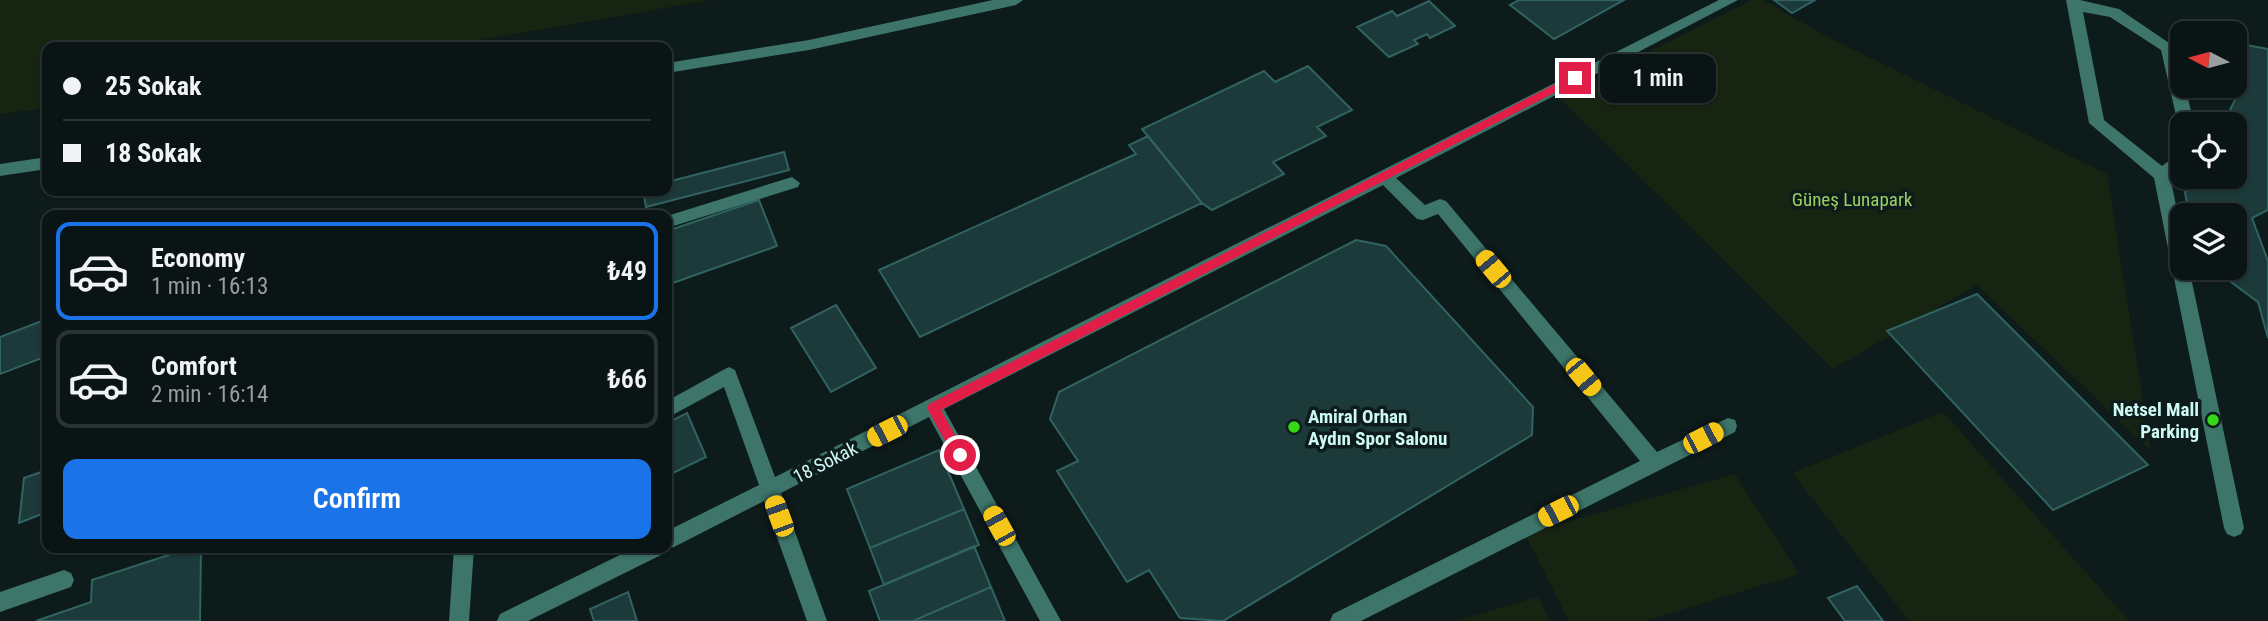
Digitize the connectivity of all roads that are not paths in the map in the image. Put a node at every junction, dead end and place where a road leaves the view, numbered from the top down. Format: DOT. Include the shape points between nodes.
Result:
graph roads {
  1 [pos="1016,0"];
  2 [pos="1731,0"];
  3 [pos="2074,3"];
  4 [pos="672,67"];
  5 [pos="2183,112"];
  6 [pos="42,164"];
  7 [pos="2170,168"];
  8 [pos="0,170"];
  9 [pos="2162,175"];
  10 [pos="1383,176"];
  11 [pos="792,183"];
  12 [pos="672,220"];
  13 [pos="672,407"];
  14 [pos="933,408"];
  15 [pos="1728,426"];
  16 [pos="1654,463"];
  17 [pos="770,490"];
  18 [pos="2234,528"];
  19 [pos="672,539"];
  20 [pos="644,553"];
  21 [pos="463,555"];
  22 [pos="64,580"];
  23 [pos="0,601"];
  24 [pos="459,621"];
  25 [pos="507,621"];
  26 [pos="817,621"];
  27 [pos="1051,621"];
  28 [pos="1340,621"];
  1 -- 4 [label="street" via="809,45"];
  2 -- 10 [label="street, 18 Sokak"];
  3 -- 5 [label="street" via="2114,13 2168,47"];
  3 -- 9 [label="street" via="2097,123"];
  6 -- 8 [label="street"];
  7 -- 9 [label="street"];
  9 -- 18 [label="street"];
  10 -- 14 [label="street, 18 Sokak"];
  10 -- 16 [label="street" via="1423,214 1440,205"];
  11 -- 12 [label="street"];
  13 -- 17 [label="street" via="729,375"];
  14 -- 17 [label="street, 18 Sokak"];
  14 -- 27 [label="street"];
  15 -- 16 [label="street"];
  16 -- 28 [label="street"];
  17 -- 19 [label="street, 18 Sokak"];
  17 -- 26 [label="street"];
  20 -- 25 [label="street"];
  21 -- 24 [label="street"];
  22 -- 23 [label="street"];
}
